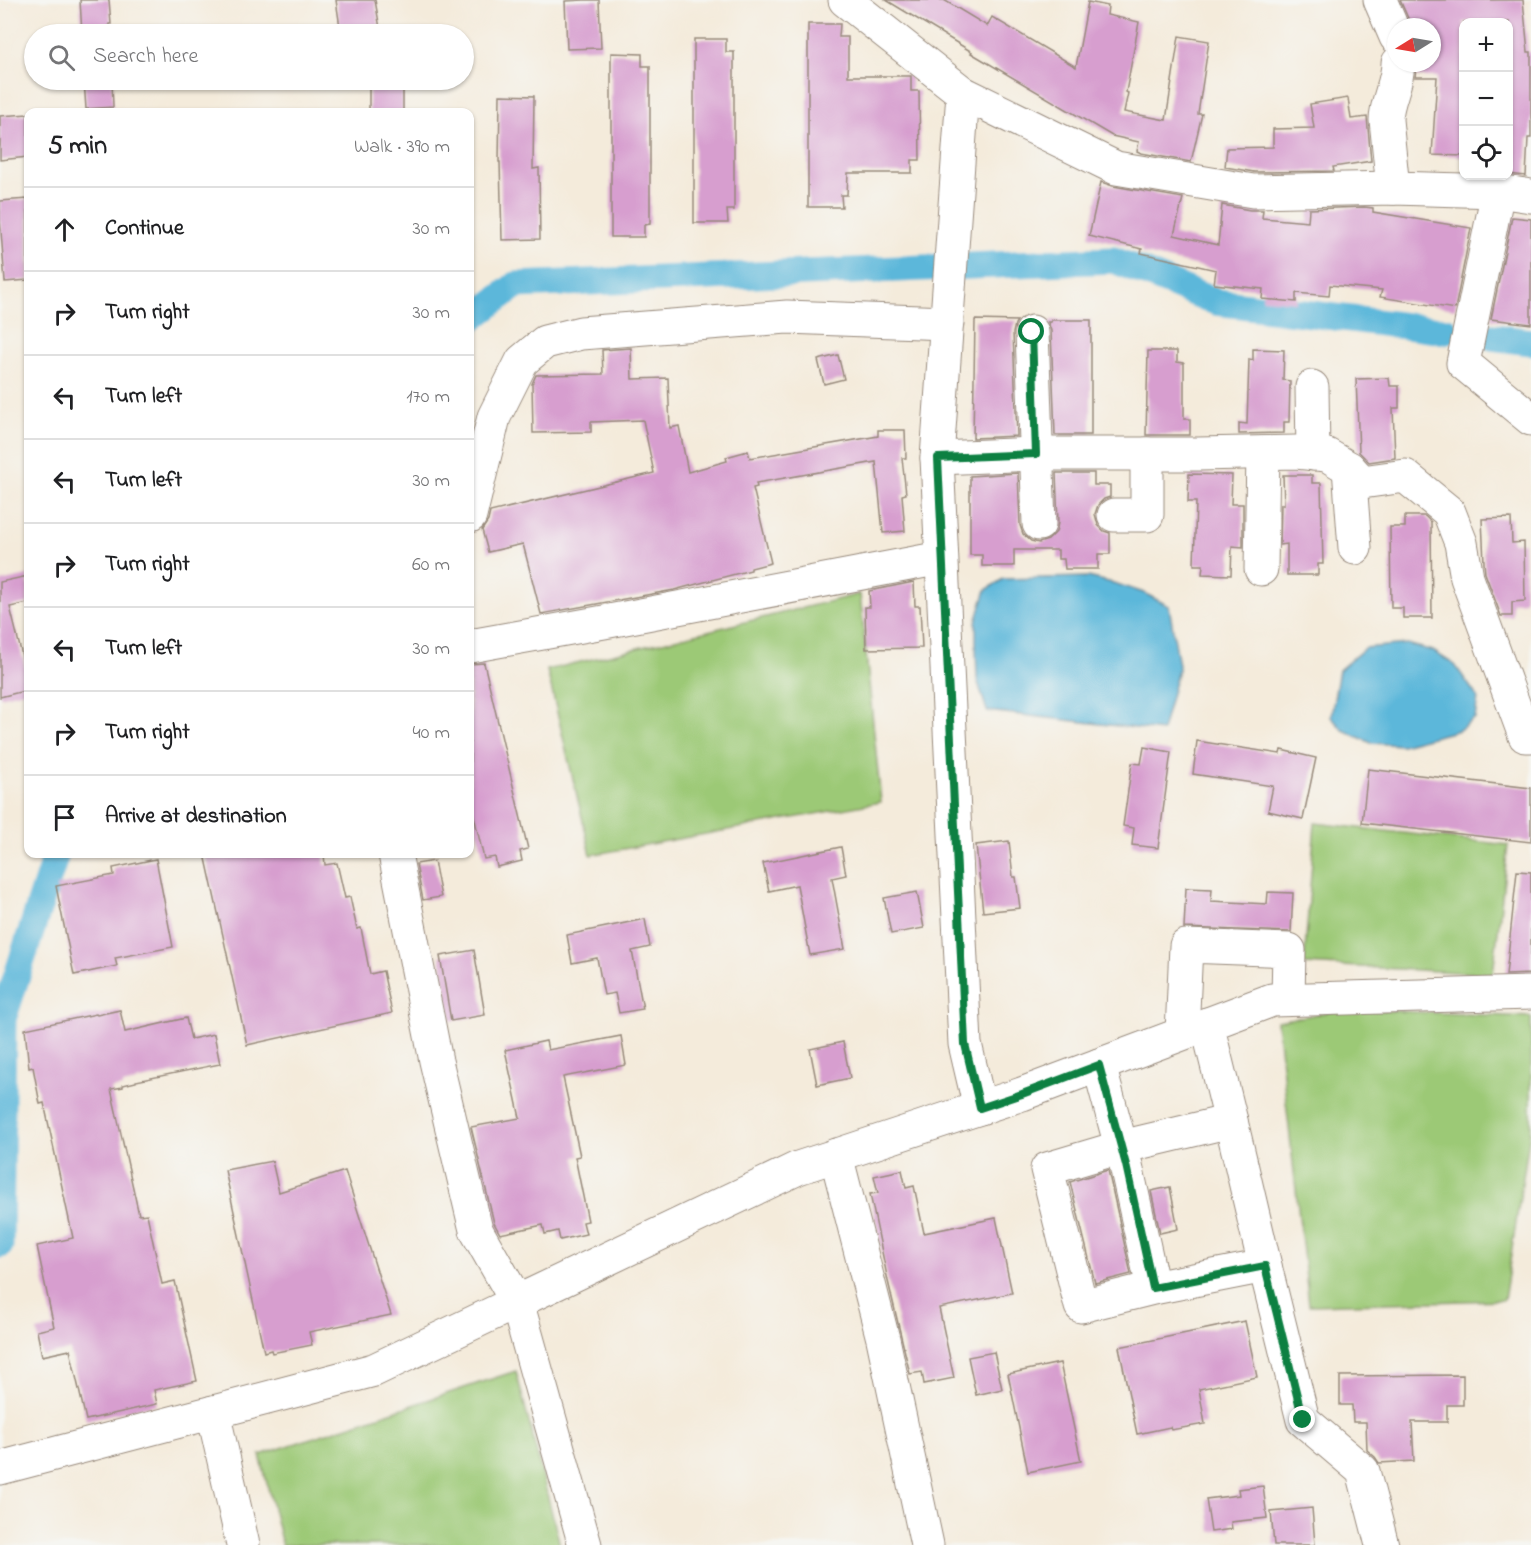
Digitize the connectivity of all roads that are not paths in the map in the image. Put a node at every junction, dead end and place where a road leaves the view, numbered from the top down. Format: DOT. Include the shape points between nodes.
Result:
graph roads {
  1 [pos="845,0"];
  2 [pos="1380,0"];
  3 [pos="1388,18"];
  4 [pos="1397,72"];
  5 [pos="963,93"];
  6 [pos="1393,188"];
  7 [pos="1498,191"];
  8 [pos="1531,196"];
  9 [pos="947,323"];
  10 [pos="1032,332"];
  11 [pos="1312,387"];
  12 [pos="1531,419"];
  13 [pos="1263,453"];
  14 [pos="1036,454"];
  15 [pos="1147,454"];
  16 [pos="1313,454"];
  17 [pos="938,458"];
  18 [pos="1349,468"];
  19 [pos="474,500"];
  20 [pos="1114,515"];
  21 [pos="1039,524"];
  22 [pos="1355,548"];
  23 [pos="941,558"];
  24 [pos="1261,569"];
  25 [pos="474,645"];
  26 [pos="1531,736"];
  27 [pos="396,858"];
  28 [pos="1531,993"];
  29 [pos="1288,999"];
  30 [pos="1194,1029"];
  31 [pos="1099,1065"];
  32 [pos="980,1108"];
  33 [pos="1231,1121"];
  34 [pos="1121,1147"];
  35 [pos="836,1155"];
  36 [pos="1265,1266"];
  37 [pos="1153,1288"];
  38 [pos="517,1302"];
  39 [pos="213,1412"];
  40 [pos="5,1466"];
  41 [pos="243,1545"];
  42 [pos="585,1545"];
  43 [pos="927,1545"];
  44 [pos="1382,1545"];
  1 -- 5 [label="street"];
  2 -- 3 [label="street"];
  4 -- 6 [label="street" via="1386,111"];
  5 -- 6 [label="street" via="1116,168 1252,191"];
  5 -- 9 [label="street"];
  6 -- 7 [label="street"];
  7 -- 8 [label="street"];
  7 -- 12 [label="street" via="1463,363"];
  9 -- 17 [label="street"];
  9 -- 19 [label="street" via="787,317 581,333 544,342 522,361 494,417"];
  10 -- 14 [label="street"];
  11 -- 16 [label="street"];
  13 -- 15 [label="street"];
  13 -- 16 [label="street"];
  13 -- 24 [label="street"];
  14 -- 15 [label="street"];
  14 -- 17 [label="street"];
  14 -- 21 [label="street"];
  15 -- 20 [label="street" via="1147,515"];
  16 -- 18 [label="street" via="1327,455"];
  17 -- 23 [label="street"];
  18 -- 22 [label="street"];
  18 -- 26 [label="street" via="1362,482 1405,476 1449,512 1461,543 1467,578 1525,736"];
  23 -- 25 [label="street"];
  23 -- 32 [label="street" via="965,1044"];
  27 -- 38 [label="street" via="436,1061 476,1230"];
  28 -- 29 [label="street"];
  29 -- 30 [label="street" via="1272,1000"];
  29 -- 30 [label="street" via="1289,950 1186,946"];
  30 -- 31 [label="street"];
  30 -- 33 [label="street"];
  31 -- 32 [label="street"];
  31 -- 34 [label="street"];
  32 -- 35 [label="street"];
  33 -- 34 [label="street"];
  33 -- 36 [label="street"];
  34 -- 37 [label="street"];
  34 -- 37 [label="street" via="1047,1169 1081,1306"];
  35 -- 38 [label="street" via="798,1168"];
  35 -- 43 [label="street" via="883,1339"];
  36 -- 37 [label="street"];
  36 -- 44 [label="street" via="1303,1420 1363,1471"];
  38 -- 39 [label="street" via="374,1370"];
  38 -- 42 [label="street"];
  39 -- 40 [label="street"];
  39 -- 41 [label="street"];
}
